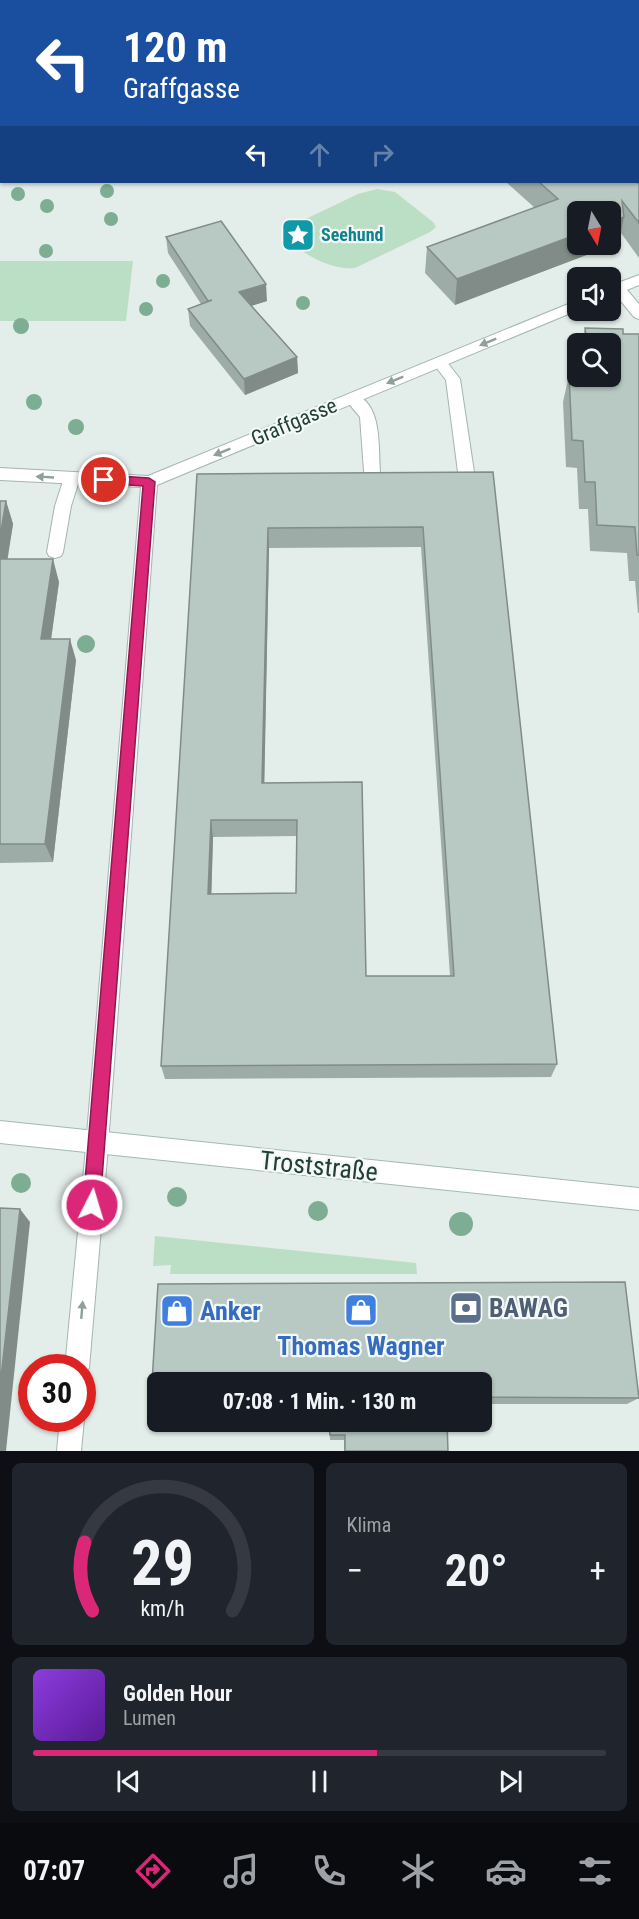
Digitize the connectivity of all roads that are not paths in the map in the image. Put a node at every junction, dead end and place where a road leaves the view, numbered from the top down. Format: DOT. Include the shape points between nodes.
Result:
graph roads {
  1 [pos="639,280"];
  2 [pos="621,286"];
  3 [pos="621,296"];
  4 [pos="567,309"];
  5 [pos="639,314"];
  6 [pos="438,362"];
  7 [pos="352,398"];
  8 [pos="372,471"];
  9 [pos="466,472"];
  10 [pos="0,474"];
  11 [pos="72,478"];
  12 [pos="149,482"];
  13 [pos="55,552"];
  14 [pos="0,1132"];
  15 [pos="97,1143"];
  16 [pos="639,1199"];
  17 [pos="78,1354"];
  18 [pos="71,1432"];
  19 [pos="69,1451"];
  1 -- 2 [label="street"];
  3 -- 5 [label="street"];
  4 -- 6 [label="street, Graffgasse, one-way"];
  6 -- 7 [label="street, Graffgasse, one-way"];
  6 -- 9 [label="street" via="453,379"];
  7 -- 8 [label="street" via="368,416"];
  7 -- 12 [label="street, Graffgasse, one-way"];
  11 -- 10 [label="street, Graffgasse, one-way"];
  11 -- 12 [label="street, Graffgasse"];
  11 -- 13 [label="street"];
  12 -- 15 [label="street"];
  14 -- 15 [label="street, Troststraße"];
  15 -- 16 [label="street, Troststraße"];
  17 -- 15 [label="street, one-way"];
  18 -- 19 [label="street"];
}
